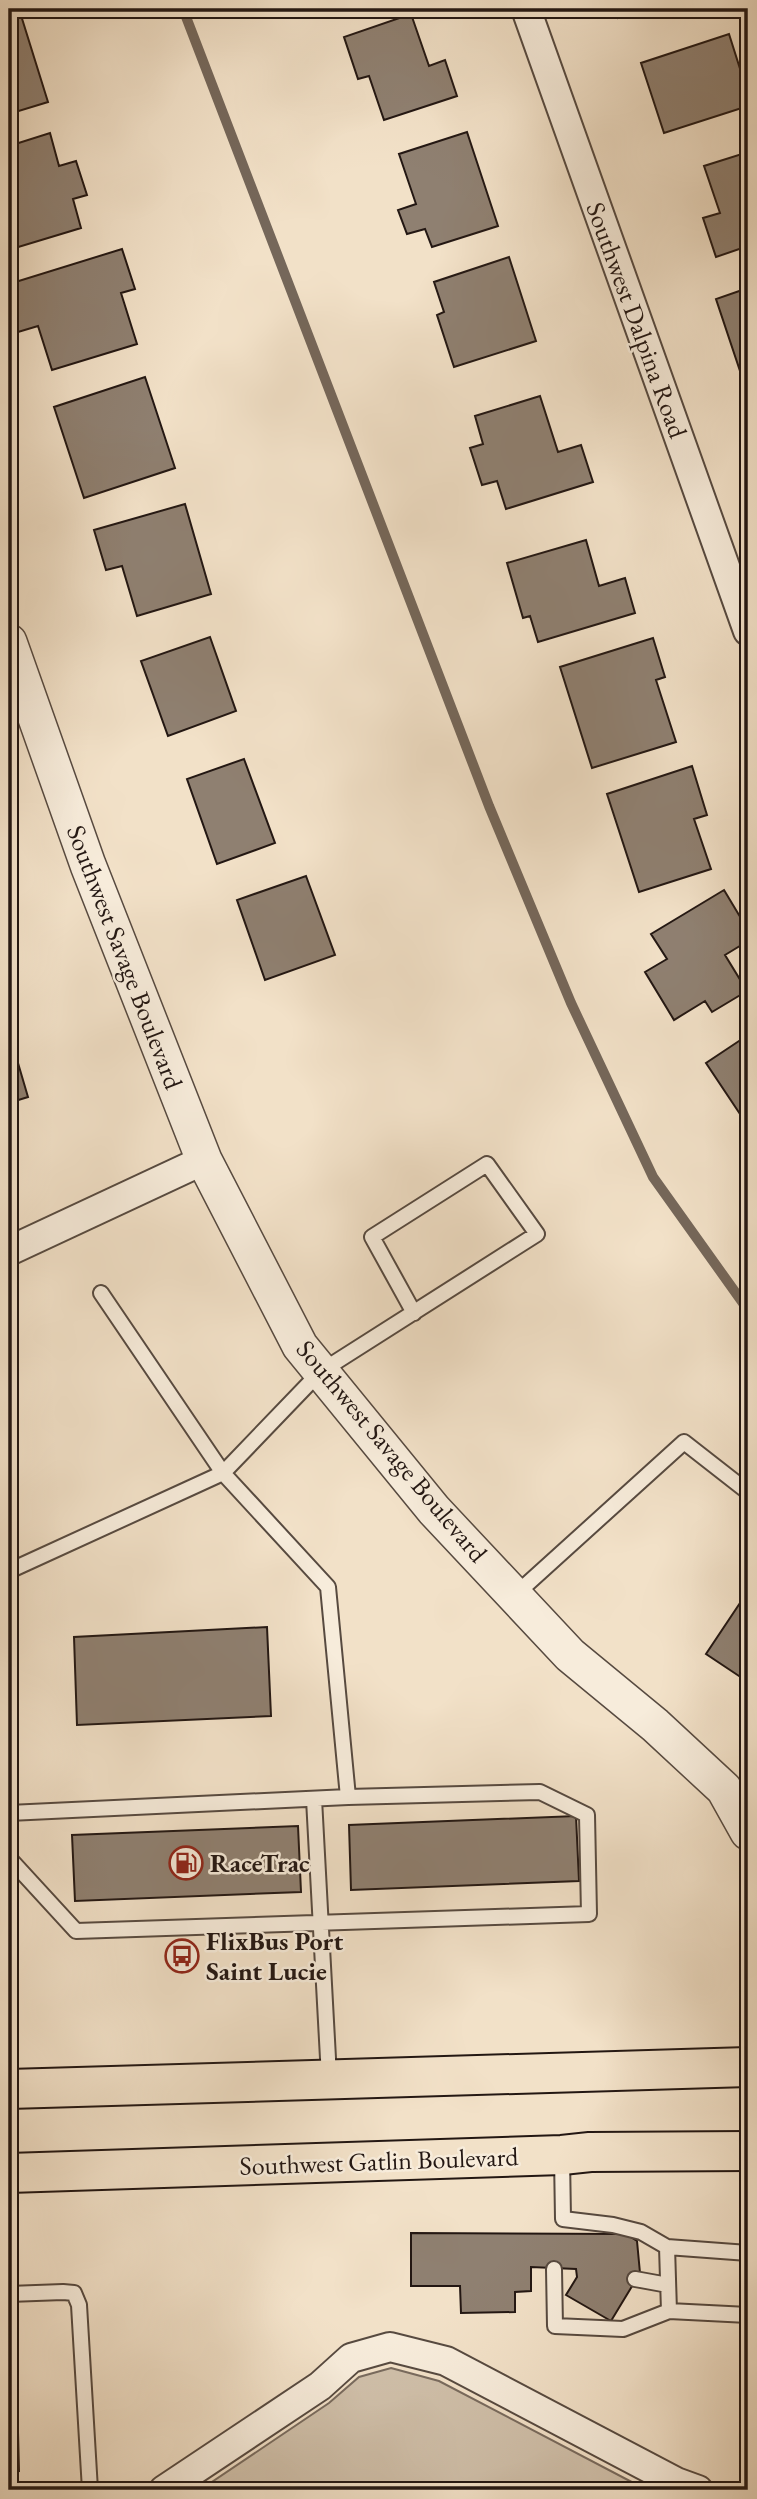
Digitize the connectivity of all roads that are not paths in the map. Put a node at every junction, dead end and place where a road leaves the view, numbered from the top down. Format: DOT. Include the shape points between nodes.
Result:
graph roads {
  1 [pos="526,9"];
  2 [pos="748,631"];
  3 [pos="9,642"];
  4 [pos="204,1160"];
  5 [pos="9,1251"];
  6 [pos="101,1293"];
  7 [pos="414,1313"];
  8 [pos="320,1372"];
  9 [pos="223,1473"];
  10 [pos="748,1492"];
  11 [pos="9,1571"];
  12 [pos="515,1595"];
  13 [pos="348,1797"];
  14 [pos="314,1799"];
  15 [pos="740,1802"];
  16 [pos="9,1813"];
  17 [pos="748,1832"];
  18 [pos="9,1858"];
  19 [pos="321,1923"];
  20 [pos="748,2067"];
  21 [pos="329,2079"];
  22 [pos="9,2089"];
  23 [pos="748,2151"];
  24 [pos="562,2155"];
  25 [pos="9,2173"];
  26 [pos="667,2247"];
  27 [pos="748,2253"];
  28 [pos="555,2269"];
  29 [pos="635,2279"];
  30 [pos="668,2285"];
  31 [pos="9,2294"];
  32 [pos="669,2311"];
  33 [pos="748,2315"];
  34 [pos="90,2490"];
  35 [pos="164,2490"];
  36 [pos="698,2490"];
  1 -- 2 [label="street, Southwest Dalpina Road"];
  3 -- 4 [label="street, Southwest Savage Boulevard" via="88,865"];
  4 -- 5 [label="street"];
  4 -- 8 [label="street, Southwest Savage Boulevard" via="300,1346"];
  6 -- 9 [label="lane"];
  7 -- 7 [label="lane" via="537,1234 487,1164 372,1237"];
  7 -- 8 [label="lane"];
  8 -- 9 [label="lane"];
  8 -- 12 [label="street, Southwest Savage Boulevard" via="434,1510"];
  9 -- 11 [label="lane"];
  9 -- 13 [label="lane" via="328,1587"];
  10 -- 12 [label="lane" via="684,1442"];
  12 -- 15 [label="street, Southwest Savage Boulevard" via="570,1654"];
  13 -- 14 [label="lane"];
  13 -- 19 [label="lane" via="540,1791 587,1815 589,1914"];
  14 -- 16 [label="lane"];
  14 -- 19 [label="lane"];
  15 -- 17 [label="street, Southwest Savage Boulevard"];
  18 -- 19 [label="lane" via="76,1931"];
  19 -- 21 [label="lane"];
  20 -- 21 [label="main road"];
  21 -- 22 [label="main road"];
  23 -- 24 [label="main road, Southwest Gatlin Boulevard"];
  24 -- 25 [label="main road, Southwest Gatlin Boulevard"];
  24 -- 26 [label="lane" via="563,2226 613,2225 640,2232"];
  26 -- 27 [label="lane"];
  26 -- 30 [label="lane"];
  28 -- 32 [label="lane" via="555,2326 622,2329"];
  29 -- 30 [label="lane"];
  30 -- 32 [label="lane"];
  31 -- 34 [label="lane" via="74,2293 79,2305"];
  32 -- 33 [label="lane"];
  35 -- 36 [label="street" via="320,2386 351,2358 390,2347 446,2361"];
}
